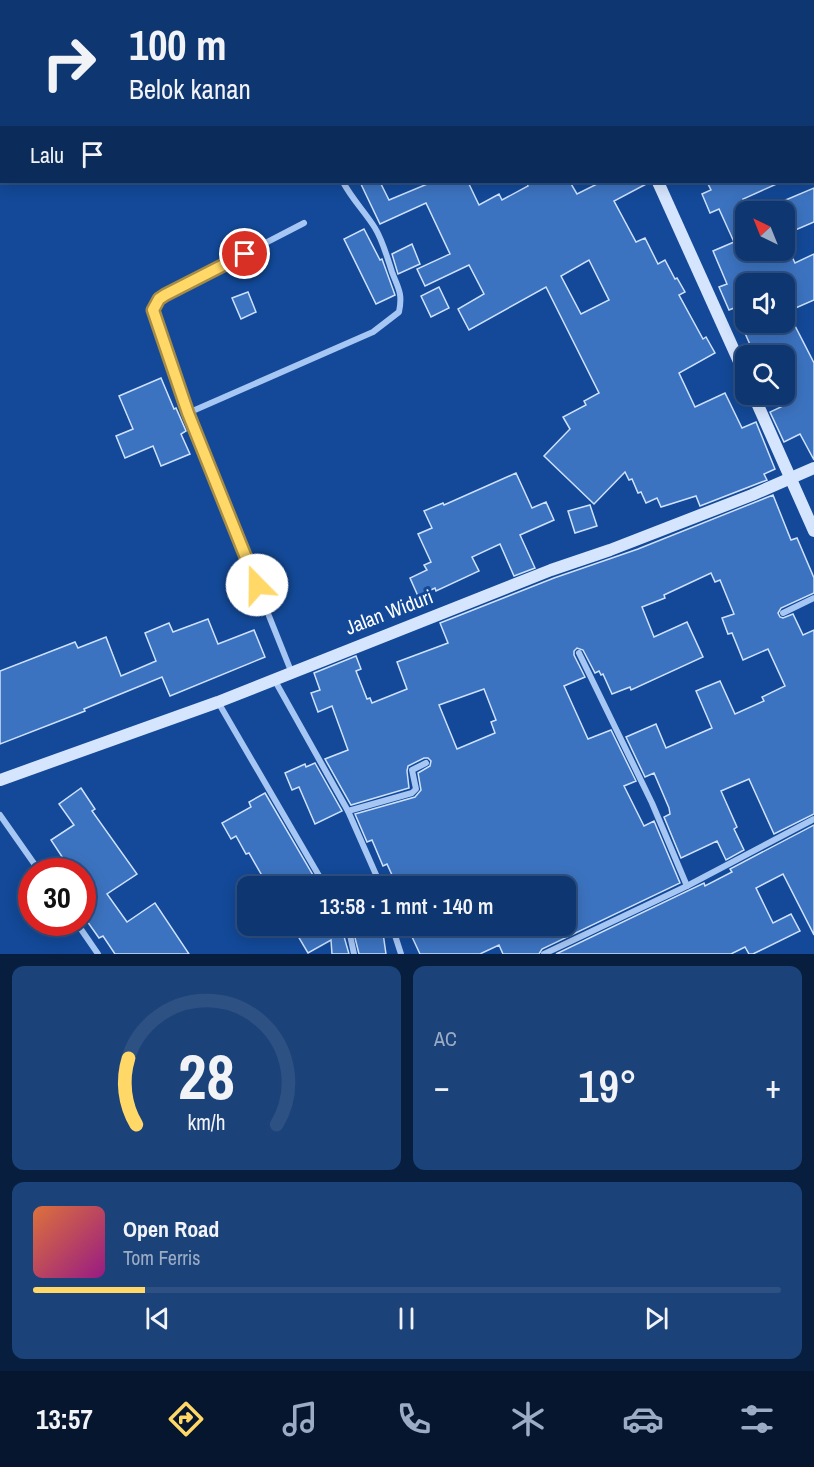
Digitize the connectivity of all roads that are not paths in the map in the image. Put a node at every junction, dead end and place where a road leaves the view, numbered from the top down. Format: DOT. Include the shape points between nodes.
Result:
graph roads {
  1 [pos="344,183"];
  2 [pos="658,183"];
  3 [pos="304,223"];
  4 [pos="735,353"];
  5 [pos="758,405"];
  6 [pos="188,413"];
  7 [pos="814,468"];
  8 [pos="791,479"];
  9 [pos="814,531"];
  10 [pos="814,598"];
  11 [pos="783,613"];
  12 [pos="579,653"];
  13 [pos="291,671"];
  14 [pos="273,678"];
  15 [pos="218,702"];
  16 [pos="426,763"];
  17 [pos="0,780"];
  18 [pos="348,811"];
  19 [pos="0,815"];
  20 [pos="814,819"];
  21 [pos="30,858"];
  22 [pos="319,876"];
  23 [pos="377,876"];
  24 [pos="687,886"];
  25 [pos="86,936"];
  26 [pos="350,936"];
  27 [pos="395,936"];
  28 [pos="98,954"];
  29 [pos="354,954"];
  30 [pos="401,954"];
  31 [pos="544,954"];
  1 -- 6 [label="street" via="382,242 401,290 399,312 373,332"];
  2 -- 4 [label="street"];
  3 -- 6 [label="street" via="159,299 154,316"];
  5 -- 8 [label="street"];
  6 -- 13 [label="street"];
  7 -- 8 [label="street, Jalan Widuri"];
  8 -- 9 [label="street"];
  8 -- 13 [label="street, Jalan Widuri"];
  10 -- 11 [label="street"];
  12 -- 24 [label="street" via="647,792"];
  13 -- 14 [label="street, Jalan Widuri"];
  14 -- 15 [label="street, Jalan Widuri"];
  14 -- 18 [label="street"];
  15 -- 17 [label="street, Jalan Widuri"];
  15 -- 22 [label="street"];
  16 -- 18 [label="street" via="412,770 416,789 412,793"];
  18 -- 23 [label="street"];
  19 -- 21 [label="street"];
  20 -- 24 [label="street"];
  24 -- 31 [label="street"];
  25 -- 28 [label="street"];
  26 -- 29 [label="street"];
  27 -- 30 [label="street"];
}
